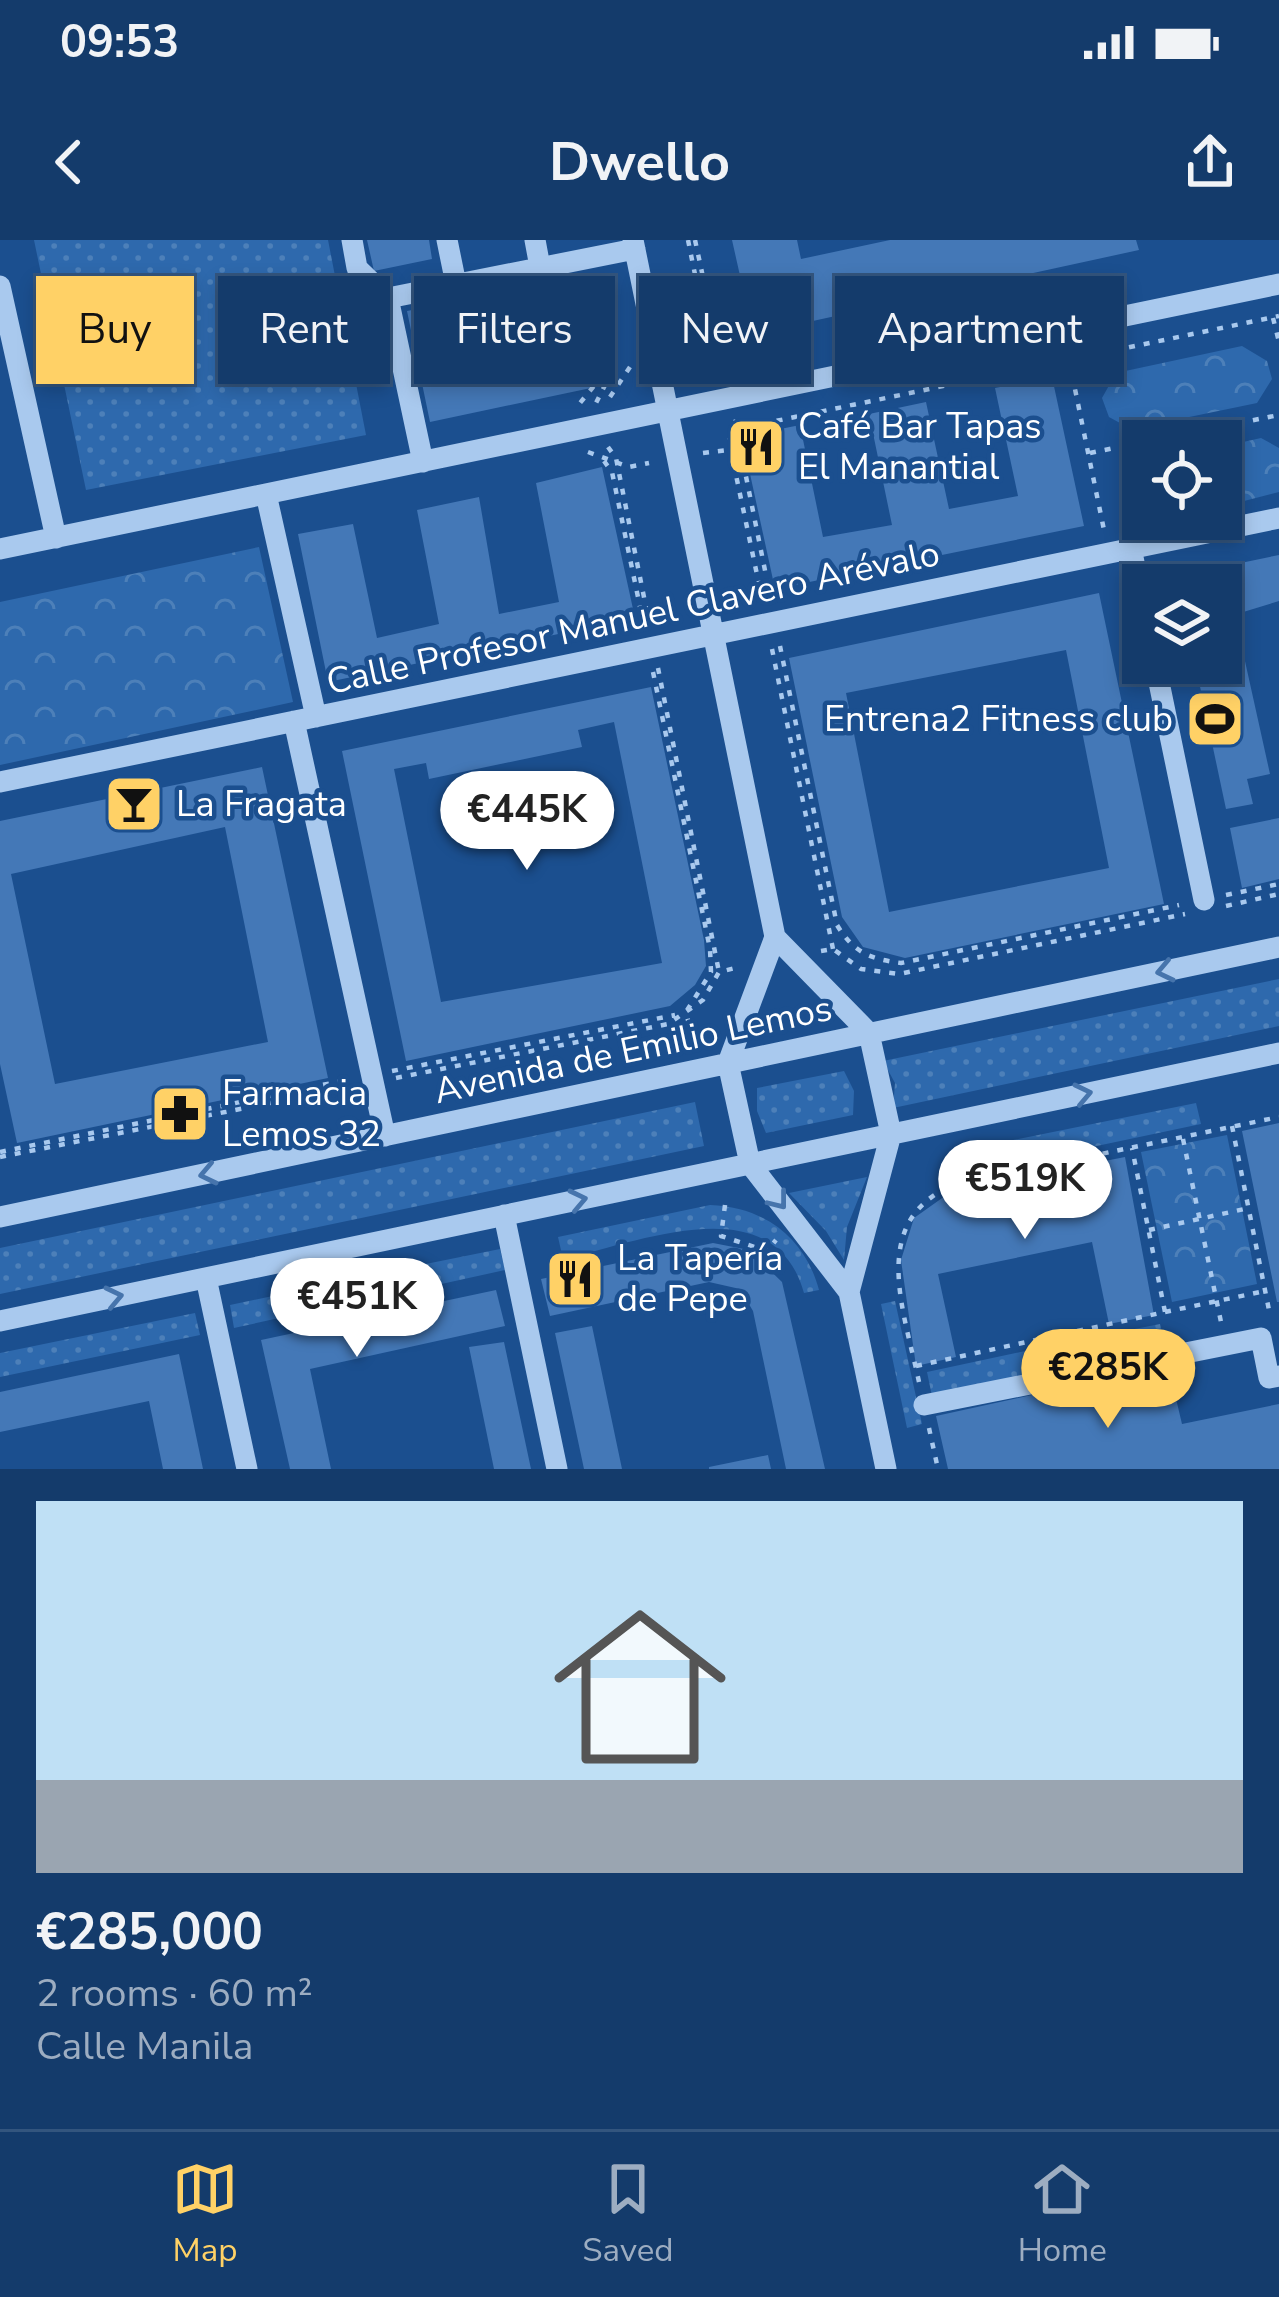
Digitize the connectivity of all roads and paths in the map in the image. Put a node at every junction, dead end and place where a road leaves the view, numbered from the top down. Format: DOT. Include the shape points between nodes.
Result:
graph roads {
  1 [pos="352,240"];
  2 [pos="447,240"];
  3 [pos="536,240"];
  4 [pos="692,240"];
  5 [pos="634,244"];
  6 [pos="541,267"];
  7 [pos="579,269"];
  8 [pos="365,276"];
  9 [pos="454,276"];
  10 [pos="496,276"];
  11 [pos="699,276"];
  12 [pos="1279,284"];
  13 [pos="0,286"];
  14 [pos="390,308"];
  15 [pos="1276,316"];
  16 [pos="1279,342"];
  17 [pos="1124,348"];
  18 [pos="630,367"];
  19 [pos="956,384"];
  20 [pos="1075,384"];
  21 [pos="595,406"];
  22 [pos="576,407"];
  23 [pos="738,410"];
  24 [pos="668,411"];
  25 [pos="596,415"];
  26 [pos="1279,415"];
  27 [pos="578,416"];
  28 [pos="1242,423"];
  29 [pos="602,440"];
  30 [pos="585,442"];
  31 [pos="1122,447"];
  32 [pos="740,448"];
  33 [pos="731,449"];
  34 [pos="703,453"];
  35 [pos="1088,454"];
  36 [pos="604,461"];
  37 [pos="422,462"];
  38 [pos="649,463"];
  39 [pos="618,464"];
  40 [pos="266,494"];
  41 [pos="1279,518"];
  42 [pos="56,538"];
  43 [pos="0,549"];
  44 [pos="1120,550"];
  45 [pos="1126,564"];
  46 [pos="771,623"];
  47 [pos="713,634"];
  48 [pos="651,648"];
  49 [pos="1159,684"];
  50 [pos="305,719"];
  51 [pos="0,782"];
  52 [pos="1279,884"];
  53 [pos="1279,895"];
  54 [pos="1200,908"];
  55 [pos="775,937"];
  56 [pos="1279,947"];
  57 [pos="833,949"];
  58 [pos="810,953"];
  59 [pos="719,972"];
  60 [pos="686,1012"];
  61 [pos="869,1034"];
  62 [pos="692,1037"];
  63 [pos="1279,1053"];
  64 [pos="728,1063"];
  65 [pos="372,1075"];
  66 [pos="1279,1117"];
  67 [pos="1232,1126"];
  68 [pos="892,1134"];
  69 [pos="385,1136"];
  70 [pos="1183,1137"];
  71 [pos="1132,1148"];
  72 [pos="0,1152"];
  73 [pos="750,1164"];
  74 [pos="725,1205"];
  75 [pos="1249,1208"];
  76 [pos="504,1215"];
  77 [pos="0,1217"];
  78 [pos="1200,1219"];
  79 [pos="1149,1230"];
  80 [pos="784,1231"];
  81 [pos="206,1278"];
  82 [pos="1265,1291"];
  83 [pos="849,1292"];
  84 [pos="1217,1301"];
  85 [pos="1165,1312"];
  86 [pos="0,1321"];
  87 [pos="1272,1327"];
  88 [pos="1227,1345"];
  89 [pos="916,1366"];
  90 [pos="1279,1376"];
  91 [pos="924,1405"];
  92 [pos="247,1469"];
  93 [pos="557,1469"];
  94 [pos="886,1469"];
  95 [pos="938,1469"];
  1 -- 8 [label="street"];
  2 -- 9 [label="street"];
  3 -- 6 [label="street"];
  4 -- 11 [label="path"];
  5 -- 7 [label="street"];
  5 -- 24 [label="street"];
  6 -- 7 [label="street"];
  6 -- 10 [label="street"];
  7 -- 21 [label="path" via="606,383"];
  7 -- 22 [label="path" via="598,381"];
  12 -- 24 [label="street"];
  13 -- 42 [label="street"];
  14 -- 37 [label="street"];
  15 -- 16 [label="path"];
  15 -- 17 [label="path"];
  18 -- 21 [label="path"];
  19 -- 32 [label="path" via="747,428"];
  20 -- 35 [label="path"];
  21 -- 22 [label="path"];
  21 -- 25 [label="path"];
  22 -- 27 [label="path"];
  23 -- 33 [label="path"];
  24 -- 37 [label="street"];
  24 -- 47 [label="street"];
  26 -- 28 [label="path"];
  29 -- 39 [label="path"];
  30 -- 36 [label="path" via="589,456"];
  31 -- 35 [label="path"];
  32 -- 33 [label="path"];
  32 -- 46 [label="path"];
  33 -- 34 [label="path"];
  33 -- 46 [label="path"];
  35 -- 44 [label="path"];
  36 -- 39 [label="path"];
  36 -- 48 [label="path"];
  37 -- 40 [label="street"];
  38 -- 39 [label="path"];
  39 -- 48 [label="path"];
  40 -- 42 [label="street"];
  40 -- 50 [label="street"];
  41 -- 44 [label="street, Calle Profesor Manuel Clavero Arévalo"];
  42 -- 43 [label="street"];
  44 -- 45 [label="street"];
  44 -- 46 [label="street, Calle Profesor Manuel Clavero Arévalo"];
  46 -- 47 [label="street, Calle Profesor Manuel Clavero Arévalo"];
  46 -- 54 [label="path" via="837,925 850,947 902,963"];
  46 -- 57 [label="path"];
  47 -- 48 [label="street, Calle Profesor Manuel Clavero Arévalo"];
  47 -- 55 [label="street"];
  48 -- 50 [label="street, Calle Profesor Manuel Clavero Arévalo"];
  48 -- 59 [label="path"];
  48 -- 60 [label="path" via="710,949 711,971"];
  49 -- 54 [label="street"];
  50 -- 51 [label="street, Calle Profesor Manuel Clavero Arévalo"];
  50 -- 65 [label="street"];
  52 -- 54 [label="path"];
  53 -- 54 [label="path"];
  54 -- 57 [label="path" via="899,974 861,969"];
  55 -- 61 [label="street"];
  55 -- 64 [label="street"];
  56 -- 61 [label="street, Avenida de Emilio Lemos, one-way"];
  57 -- 58 [label="path"];
  60 -- 62 [label="path"];
  60 -- 65 [label="path"];
  61 -- 64 [label="street, Avenida de Emilio Lemos"];
  61 -- 68 [label="street"];
  68 -- 63 [label="street, one-way"];
  64 -- 69 [label="street, Avenida de Emilio Lemos"];
  64 -- 73 [label="street"];
  65 -- 69 [label="street"];
  65 -- 72 [label="path"];
  66 -- 67 [label="path"];
  67 -- 70 [label="path"];
  67 -- 75 [label="path"];
  68 -- 73 [label="street"];
  68 -- 83 [label="street"];
  69 -- 77 [label="street, Avenida de Emilio Lemos, one-way"];
  70 -- 71 [label="path"];
  70 -- 78 [label="path"];
  71 -- 79 [label="path"];
  71 -- 89 [label="path" via="951,1186 908,1217 896,1258"];
  76 -- 73 [label="street, one-way"];
  73 -- 83 [label="street, one-way"];
  74 -- 80 [label="path" via="721,1236 767,1251"];
  75 -- 78 [label="path"];
  75 -- 82 [label="path"];
  76 -- 81 [label="street"];
  76 -- 93 [label="street"];
  78 -- 79 [label="path"];
  78 -- 84 [label="path"];
  79 -- 85 [label="path"];
  86 -- 81 [label="street, one-way"];
  81 -- 92 [label="street"];
  82 -- 84 [label="path"];
  82 -- 87 [label="path"];
  83 -- 94 [label="street"];
  84 -- 85 [label="path"];
  84 -- 88 [label="path"];
  85 -- 89 [label="path"];
  88 -- 90 [label="street" via="1261,1338 1269,1378"];
  88 -- 91 [label="street"];
  89 -- 91 [label="path"];
  91 -- 95 [label="path"];
}
